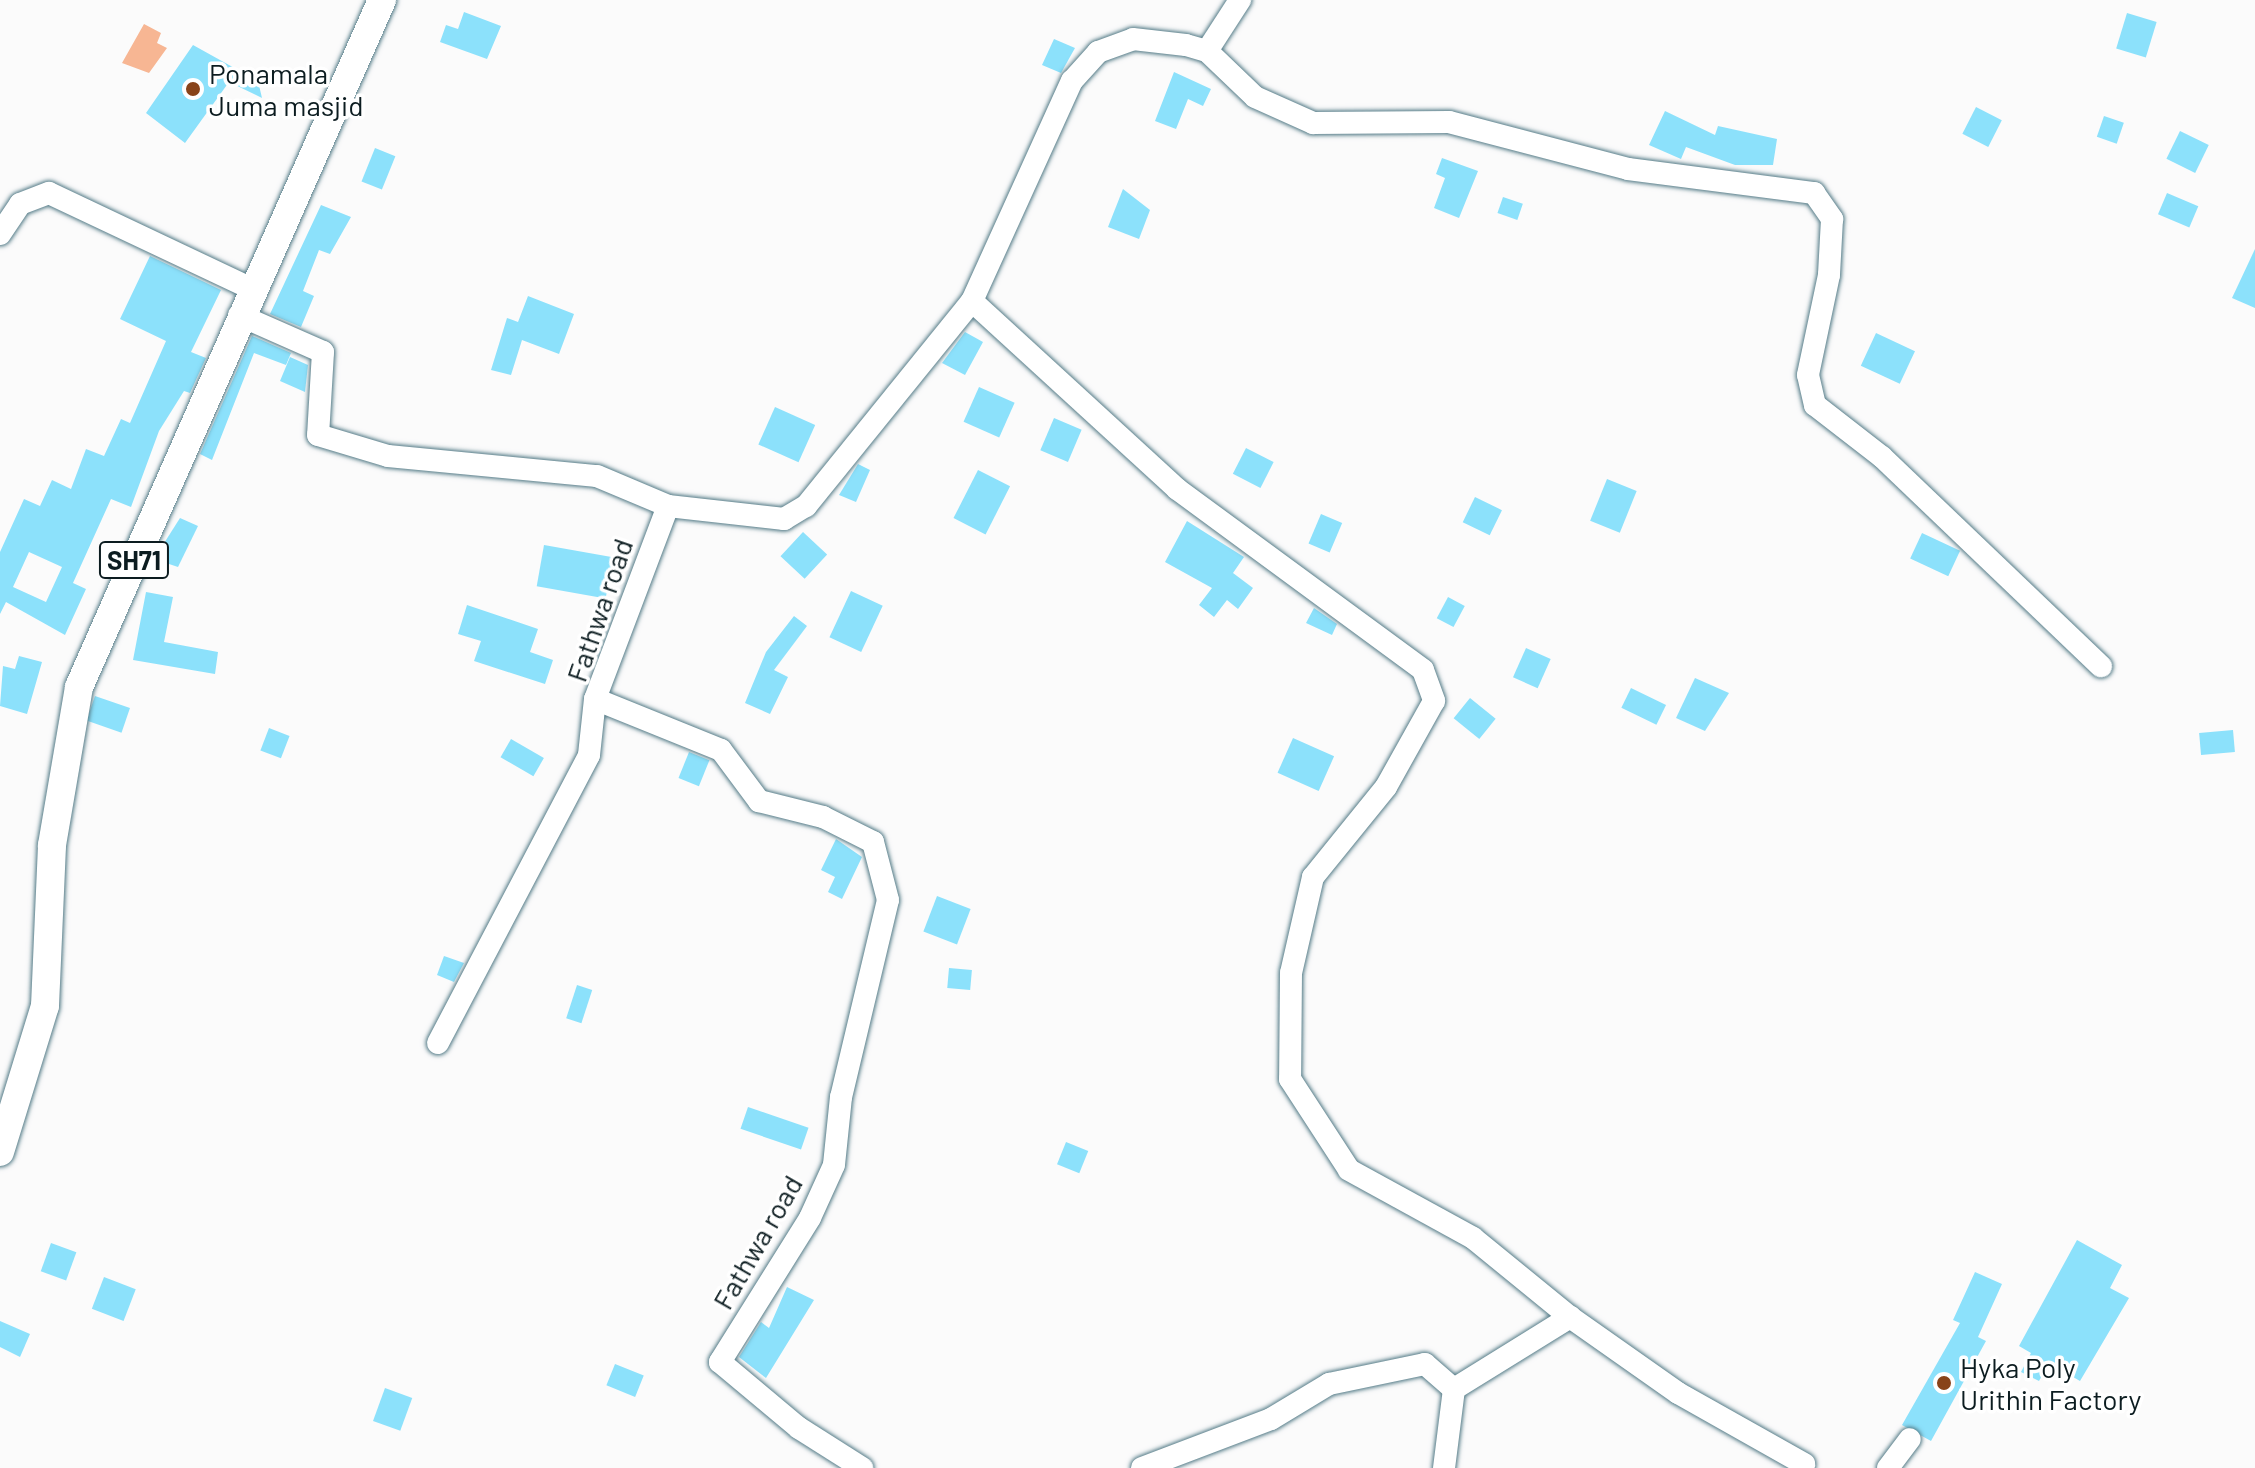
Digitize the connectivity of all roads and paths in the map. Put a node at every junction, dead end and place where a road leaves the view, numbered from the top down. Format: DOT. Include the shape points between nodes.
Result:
graph roads {
  1 [pos="382,0"];
  2 [pos="1240,0"];
  3 [pos="1207,51"];
  4 [pos="0,234"];
  5 [pos="250,288"];
  6 [pos="972,301"];
  7 [pos="239,315"];
  8 [pos="668,506"];
  9 [pos="2101,666"];
  10 [pos="595,699"];
  11 [pos="438,1043"];
  12 [pos="0,1152"];
  13 [pos="1570,1317"];
  14 [pos="1454,1389"];
  15 [pos="1910,1439"];
  16 [pos="1805,1467"];
  17 [pos="862,1468"];
  18 [pos="1142,1468"];
  19 [pos="1444,1468"];
  20 [pos="1888,1468"];
  1 -- 5 [label="main road, SH71"];
  2 -- 3 [label="street"];
  3 -- 6 [label="street" via="1133,39 1098,52 1072,81"];
  3 -- 9 [label="street" via="1255,97 1313,123 1449,122 1628,169 1814,193 1832,219 1829,275 1808,375 1815,405 1882,457"];
  4 -- 5 [label="street" via="20,204 49,193"];
  5 -- 7 [label="main road, SH71"];
  6 -- 8 [label="street" via="806,506 784,519"];
  6 -- 13 [label="street" via="1177,489 1423,670 1434,701 1386,787 1313,877 1291,973 1290,1079 1349,1170 1473,1238"];
  7 -- 8 [label="street" via="323,352 318,435 388,456 597,476"];
  7 -- 12 [label="main road, SH71" via="79,687 52,845 45,1006"];
  8 -- 10 [label="street, Fathwa road"];
  10 -- 11 [label="street" via="589,755"];
  10 -- 17 [label="street, Fathwa road" via="721,750 759,801 823,817 873,842 888,900 841,1097 834,1165 810,1218 720,1362 799,1428"];
  13 -- 14 [label="street"];
  13 -- 16 [label="street" via="1678,1393"];
  14 -- 18 [label="street" via="1425,1364 1396,1365 1329,1384 1271,1419"];
  14 -- 19 [label="street"];
  15 -- 20 [label="street"];
}
